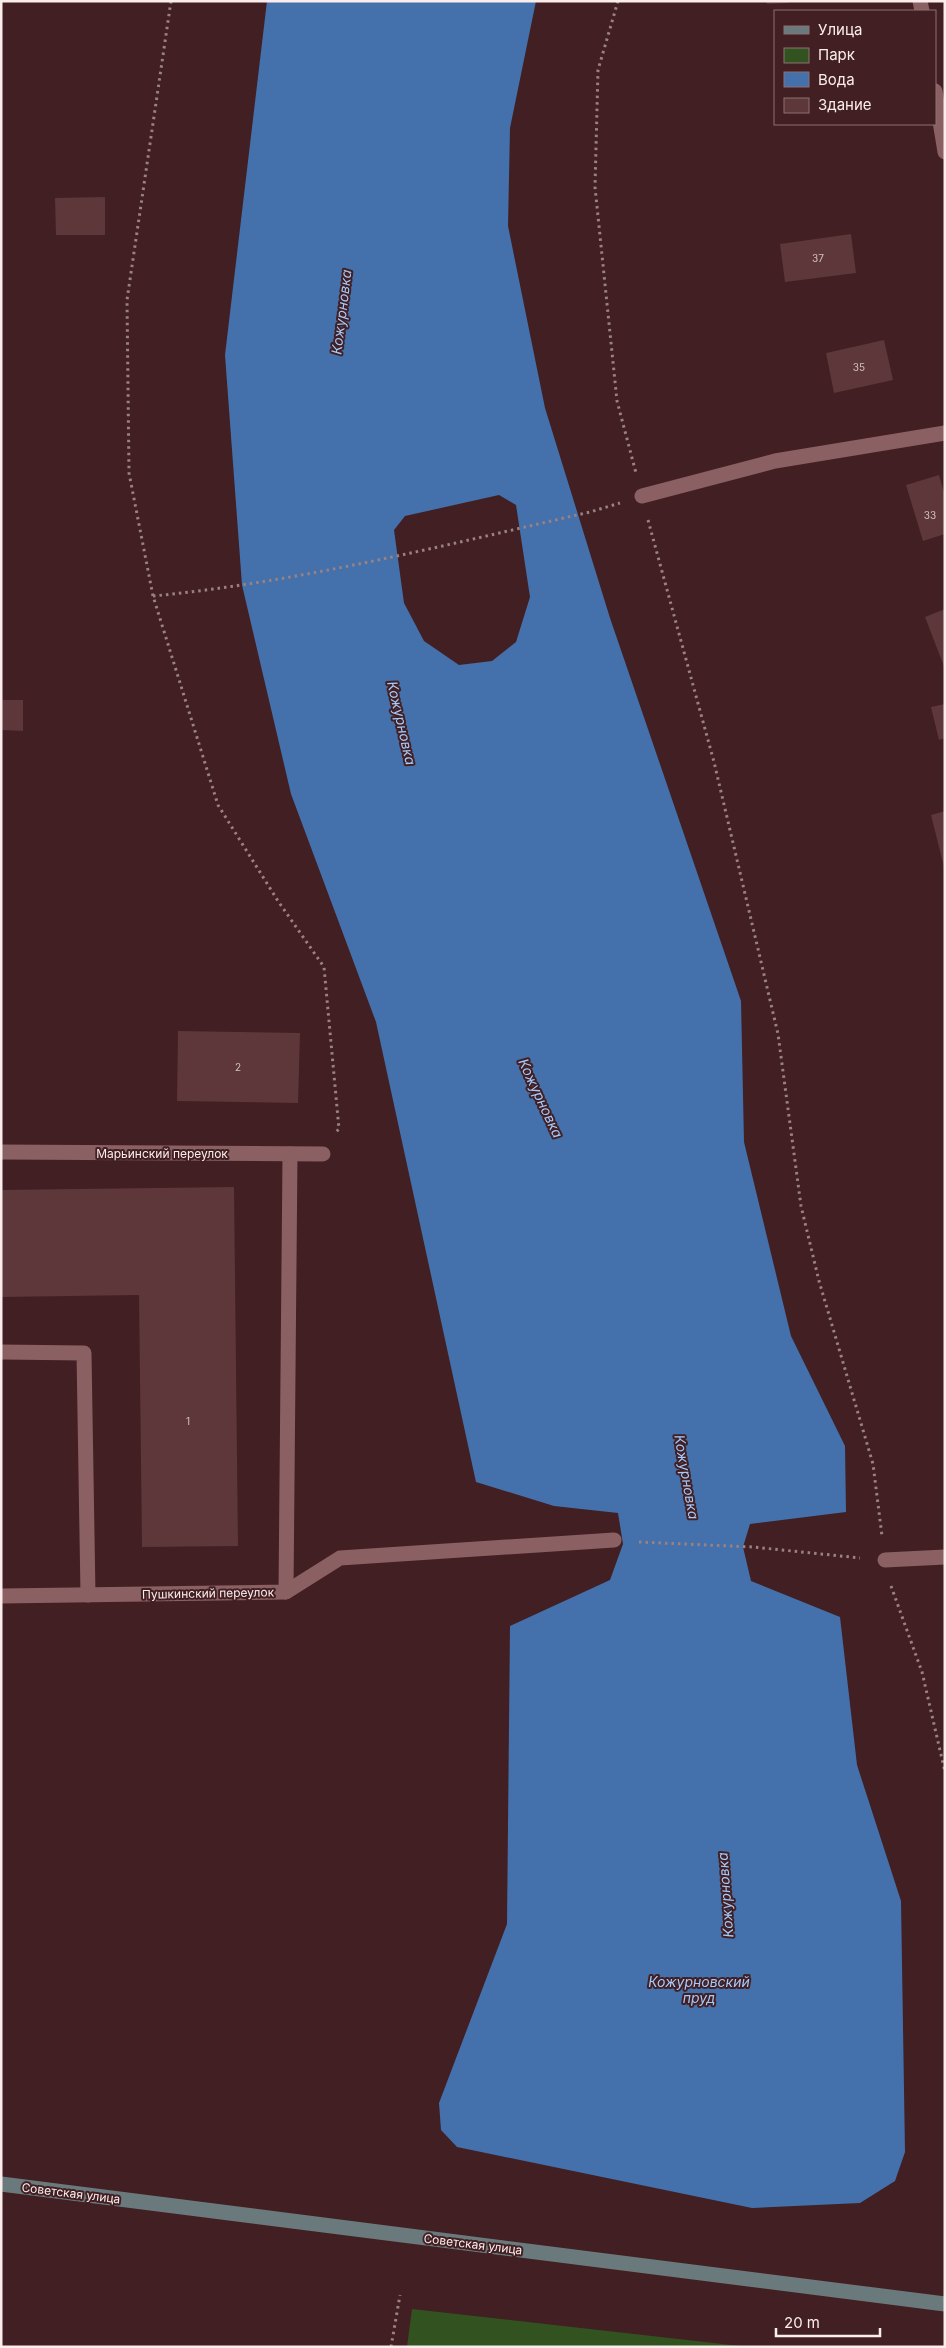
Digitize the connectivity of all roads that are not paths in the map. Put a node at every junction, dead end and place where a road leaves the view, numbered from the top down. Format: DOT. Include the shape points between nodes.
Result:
graph roads {
  1 [pos="936,96"];
  2 [pos="945,152"];
  3 [pos="945,433"];
  4 [pos="642,496"];
  5 [pos="1,1152"];
  6 [pos="290,1154"];
  7 [pos="323,1154"];
  8 [pos="1,1352"];
  9 [pos="614,1540"];
  10 [pos="945,1556"];
  11 [pos="885,1560"];
  12 [pos="286,1592"];
  13 [pos="88,1595"];
  14 [pos="1,1596"];
  15 [pos="1,2184"];
  16 [pos="945,2304"];
  1 -- 2 [label="street"];
  3 -- 4 [label="street" via="775,461"];
  5 -- 6 [label="street, Марьинский переулок"];
  6 -- 7 [label="street, Марьинский переулок"];
  6 -- 12 [label="street"];
  8 -- 13 [label="street" via="84,1353"];
  9 -- 12 [label="street, Пушкинский переулок" via="340,1558"];
  10 -- 11 [label="street"];
  12 -- 13 [label="street, Пушкинский переулок"];
  13 -- 14 [label="street, Пушкинский переулок"];
  15 -- 16 [label="main road, Советская улица"];
}
